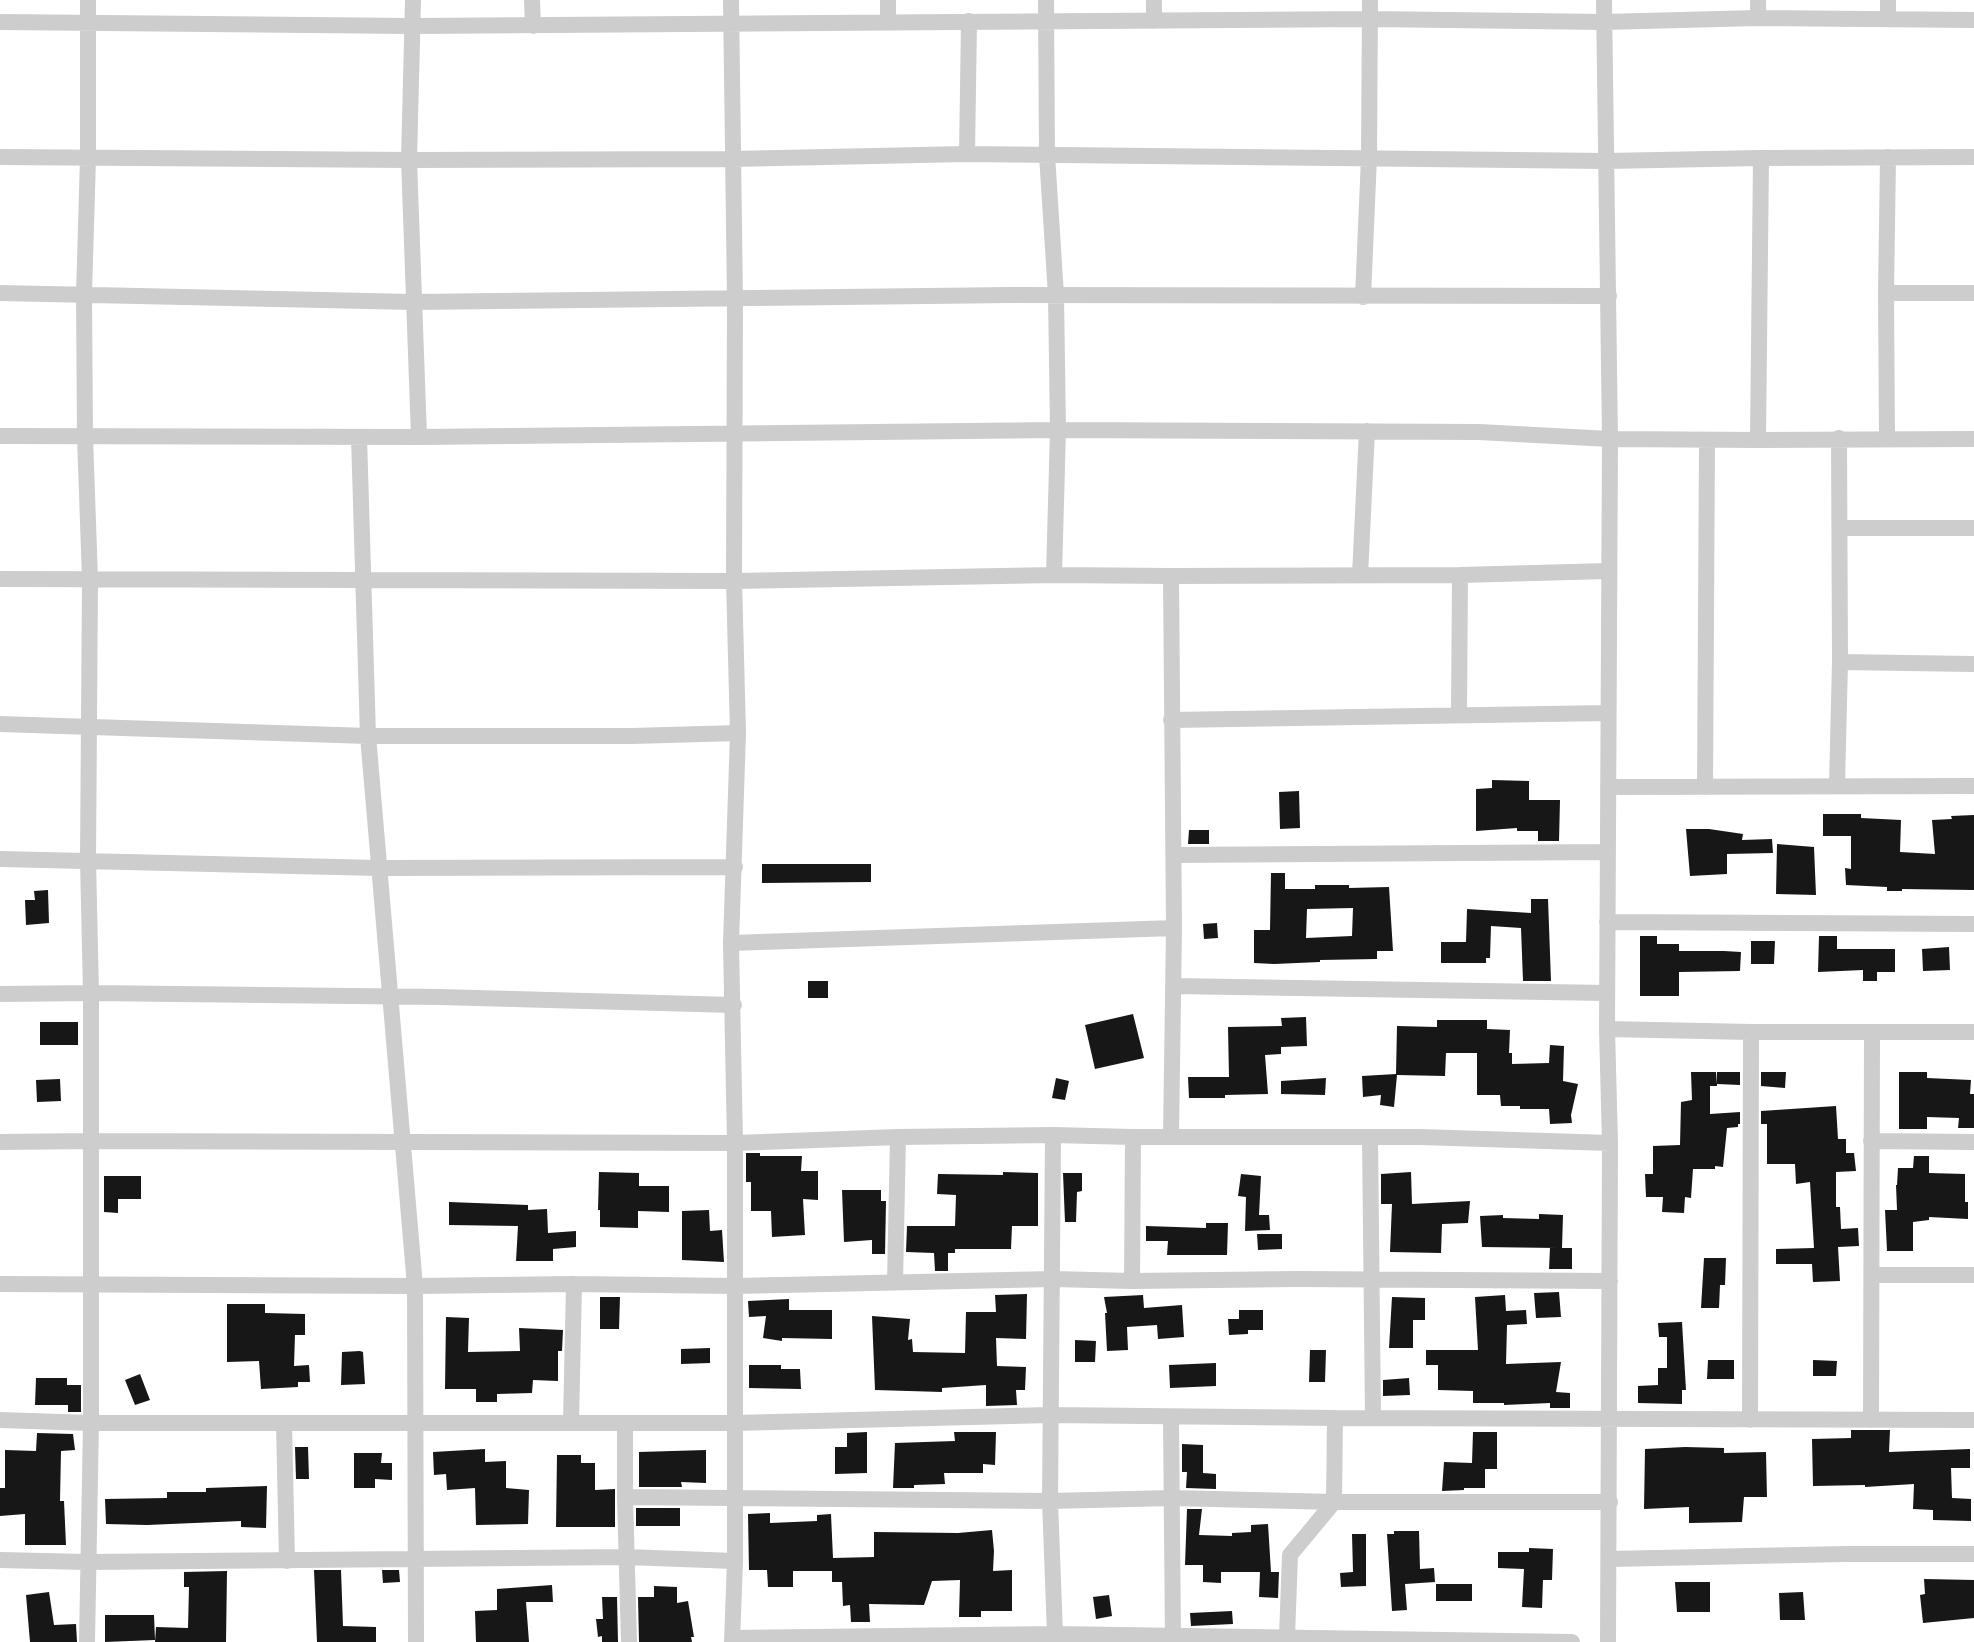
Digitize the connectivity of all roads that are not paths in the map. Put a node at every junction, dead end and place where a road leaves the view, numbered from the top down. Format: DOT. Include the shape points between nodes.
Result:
graph roads {
  1 [pos="88,0"];
  2 [pos="413,0"];
  3 [pos="532,0"];
  4 [pos="731,0"];
  5 [pos="888,0"];
  6 [pos="1046,0"];
  7 [pos="1154,0"];
  8 [pos="1370,0"];
  9 [pos="1604,0"];
  10 [pos="1758,0"];
  11 [pos="1888,0"];
  12 [pos="1758,18"];
  13 [pos="1370,19"];
  14 [pos="1888,19"];
  15 [pos="1974,20"];
  16 [pos="0,21"];
  17 [pos="888,21"];
  18 [pos="969,21"];
  19 [pos="1154,21"];
  20 [pos="88,22"];
  21 [pos="1046,22"];
  22 [pos="1604,22"];
  23 [pos="731,24"];
  24 [pos="412,26"];
  25 [pos="533,26"];
  26 [pos="967,153"];
  27 [pos="1047,155"];
  28 [pos="0,157"];
  29 [pos="1369,157"];
  30 [pos="1974,157"];
  31 [pos="88,158"];
  32 [pos="1761,158"];
  33 [pos="1888,158"];
  34 [pos="732,159"];
  35 [pos="409,160"];
  36 [pos="1606,162"];
  37 [pos="0,293"];
  38 [pos="1886,293"];
  39 [pos="1974,293"];
  40 [pos="84,294"];
  41 [pos="1056,295"];
  42 [pos="1609,296"];
  43 [pos="1363,297"];
  44 [pos="735,299"];
  45 [pos="413,302"];
  46 [pos="1058,430"];
  47 [pos="1367,431"];
  48 [pos="735,434"];
  49 [pos="0,436"];
  50 [pos="84,437"];
  51 [pos="359,437"];
  52 [pos="419,437"];
  53 [pos="1839,438"];
  54 [pos="1887,438"];
  55 [pos="1610,439"];
  56 [pos="1974,439"];
  57 [pos="1707,440"];
  58 [pos="1758,440"];
  59 [pos="1841,528"];
  60 [pos="1974,528"];
  61 [pos="1608,571"];
  62 [pos="1054,575"];
  63 [pos="1360,575"];
  64 [pos="1460,575"];
  65 [pos="1172,576"];
  66 [pos="0,579"];
  67 [pos="90,579"];
  68 [pos="364,580"];
  69 [pos="734,581"];
  70 [pos="1840,662"];
  71 [pos="1974,664"];
  72 [pos="1608,713"];
  73 [pos="1459,714"];
  74 [pos="1171,720"];
  75 [pos="0,724"];
  76 [pos="90,726"];
  77 [pos="738,733"];
  78 [pos="368,736"];
  79 [pos="1837,785"];
  80 [pos="1974,786"];
  81 [pos="1608,787"];
  82 [pos="1706,787"];
  83 [pos="1607,852"];
  84 [pos="1174,855"];
  85 [pos="0,859"];
  86 [pos="88,860"];
  87 [pos="735,867"];
  88 [pos="379,868"];
  89 [pos="1608,922"];
  90 [pos="1974,924"];
  91 [pos="1174,928"];
  92 [pos="731,943"];
  93 [pos="1173,986"];
  94 [pos="91,993"];
  95 [pos="1607,993"];
  96 [pos="0,994"];
  97 [pos="391,998"];
  98 [pos="734,1005"];
  99 [pos="1607,1029"];
  100 [pos="1751,1032"];
  101 [pos="1872,1032"];
  102 [pos="1974,1032"];
  103 [pos="1053,1135"];
  104 [pos="1171,1136"];
  105 [pos="898,1137"];
  106 [pos="1133,1137"];
  107 [pos="1370,1137"];
  108 [pos="91,1141"];
  109 [pos="1871,1141"];
  110 [pos="0,1142"];
  111 [pos="1974,1142"];
  112 [pos="403,1143"];
  113 [pos="735,1143"];
  114 [pos="1610,1143"];
  115 [pos="1873,1275"];
  116 [pos="1974,1275"];
  117 [pos="1053,1279"];
  118 [pos="1371,1280"];
  119 [pos="1132,1281"];
  120 [pos="1610,1281"];
  121 [pos="895,1282"];
  122 [pos="0,1284"];
  123 [pos="90,1284"];
  124 [pos="574,1284"];
  125 [pos="415,1286"];
  126 [pos="735,1286"];
  127 [pos="1050,1415"];
  128 [pos="1171,1417"];
  129 [pos="1335,1418"];
  130 [pos="1373,1418"];
  131 [pos="1609,1419"];
  132 [pos="0,1420"];
  133 [pos="1750,1420"];
  134 [pos="1871,1420"];
  135 [pos="1974,1420"];
  136 [pos="572,1423"];
  137 [pos="625,1423"];
  138 [pos="735,1423"];
  139 [pos="91,1424"];
  140 [pos="284,1424"];
  141 [pos="415,1424"];
  142 [pos="735,1496"];
  143 [pos="625,1497"];
  144 [pos="1172,1498"];
  145 [pos="1050,1501"];
  146 [pos="1334,1502"];
  147 [pos="1610,1502"];
  148 [pos="1974,1554"];
  149 [pos="627,1557"];
  150 [pos="1610,1558"];
  151 [pos="0,1560"];
  152 [pos="417,1560"];
  153 [pos="287,1561"];
  154 [pos="735,1561"];
  155 [pos="87,1562"];
  156 [pos="1055,1634"];
  157 [pos="1287,1637"];
  158 [pos="1173,1639"];
  159 [pos="732,1640"];
  160 [pos="87,1642"];
  161 [pos="416,1642"];
  162 [pos="629,1642"];
  163 [pos="1572,1642"];
  164 [pos="1608,1642"];
  1 -- 20 [label="street"];
  2 -- 24 [label="street"];
  3 -- 25 [label="street"];
  4 -- 23 [label="street"];
  5 -- 17 [label="street"];
  6 -- 21 [label="street"];
  7 -- 19 [label="street"];
  8 -- 13 [label="street"];
  9 -- 22 [label="street"];
  10 -- 12 [label="street"];
  11 -- 14 [label="street"];
  12 -- 14 [label="street"];
  12 -- 22 [label="street"];
  13 -- 19 [label="street"];
  13 -- 22 [label="street"];
  13 -- 29 [label="street"];
  14 -- 15 [label="street"];
  16 -- 20 [label="street"];
  17 -- 18 [label="street"];
  17 -- 23 [label="street"];
  18 -- 21 [label="street"];
  18 -- 26 [label="street"];
  19 -- 21 [label="street"];
  20 -- 24 [label="street"];
  20 -- 31 [label="street"];
  21 -- 27 [label="street"];
  22 -- 36 [label="street"];
  23 -- 25 [label="street"];
  23 -- 34 [label="street"];
  24 -- 25 [label="street"];
  24 -- 35 [label="street"];
  26 -- 27 [label="street"];
  26 -- 34 [label="street"];
  27 -- 29 [label="street"];
  27 -- 41 [label="street"];
  28 -- 31 [label="street"];
  29 -- 36 [label="street"];
  29 -- 43 [label="street"];
  30 -- 33 [label="street"];
  31 -- 35 [label="street"];
  31 -- 40 [label="street"];
  32 -- 33 [label="street"];
  32 -- 36 [label="street"];
  32 -- 58 [label="street"];
  33 -- 38 [label="street"];
  34 -- 35 [label="street"];
  34 -- 44 [label="street"];
  35 -- 45 [label="street"];
  36 -- 42 [label="street"];
  37 -- 40 [label="street"];
  38 -- 39 [label="street"];
  38 -- 54 [label="street"];
  40 -- 45 [label="street"];
  40 -- 50 [label="street"];
  41 -- 43 [label="street"];
  41 -- 44 [label="street"];
  41 -- 46 [label="street"];
  42 -- 43 [label="street"];
  42 -- 55 [label="street"];
  44 -- 45 [label="street"];
  44 -- 48 [label="street"];
  45 -- 52 [label="street"];
  46 -- 47 [label="street"];
  46 -- 48 [label="street"];
  46 -- 62 [label="street"];
  47 -- 55 [label="street"];
  47 -- 63 [label="street"];
  48 -- 52 [label="street"];
  48 -- 69 [label="street"];
  49 -- 50 [label="street"];
  50 -- 51 [label="street"];
  50 -- 67 [label="street"];
  51 -- 52 [label="street"];
  51 -- 68 [label="street"];
  53 -- 54 [label="street"];
  53 -- 58 [label="street"];
  53 -- 59 [label="street"];
  54 -- 56 [label="street"];
  55 -- 57 [label="street"];
  55 -- 61 [label="street"];
  57 -- 58 [label="street"];
  57 -- 82 [label="street"];
  59 -- 60 [label="street"];
  59 -- 70 [label="street"];
  61 -- 64 [label="street"];
  61 -- 72 [label="street"];
  62 -- 65 [label="street"];
  62 -- 69 [label="street"];
  63 -- 64 [label="street"];
  63 -- 65 [label="street"];
  64 -- 73 [label="street"];
  65 -- 74 [label="street"];
  66 -- 67 [label="street"];
  67 -- 68 [label="street"];
  67 -- 76 [label="street"];
  68 -- 69 [label="street"];
  68 -- 78 [label="street"];
  69 -- 77 [label="street"];
  70 -- 71 [label="street"];
  70 -- 79 [label="street"];
  72 -- 73 [label="street"];
  72 -- 81 [label="street"];
  73 -- 74 [label="street"];
  74 -- 84 [label="street"];
  75 -- 76 [label="street"];
  76 -- 78 [label="street"];
  76 -- 86 [label="street"];
  77 -- 78 [label="street"];
  77 -- 87 [label="street"];
  78 -- 88 [label="street"];
  79 -- 80 [label="street"];
  79 -- 82 [label="street"];
  81 -- 82 [label="street"];
  81 -- 83 [label="street"];
  83 -- 84 [label="street"];
  83 -- 89 [label="street"];
  84 -- 91 [label="street"];
  85 -- 86 [label="street"];
  86 -- 88 [label="street"];
  86 -- 94 [label="street"];
  87 -- 88 [label="street"];
  87 -- 92 [label="street"];
  88 -- 97 [label="street"];
  89 -- 90 [label="street"];
  89 -- 95 [label="street"];
  91 -- 92 [label="street"];
  91 -- 93 [label="street"];
  92 -- 98 [label="street"];
  93 -- 95 [label="street"];
  93 -- 104 [label="street"];
  94 -- 96 [label="street"];
  94 -- 97 [label="street"];
  94 -- 108 [label="street"];
  95 -- 99 [label="street"];
  97 -- 98 [label="street"];
  97 -- 112 [label="street"];
  98 -- 113 [label="street"];
  99 -- 100 [label="street"];
  99 -- 114 [label="street"];
  100 -- 101 [label="street"];
  100 -- 133 [label="street"];
  101 -- 102 [label="street"];
  101 -- 109 [label="street"];
  103 -- 105 [label="street"];
  103 -- 106 [label="street"];
  103 -- 117 [label="street"];
  104 -- 106 [label="street"];
  104 -- 107 [label="street"];
  105 -- 113 [label="street"];
  105 -- 121 [label="street"];
  106 -- 119 [label="street"];
  107 -- 114 [label="street"];
  107 -- 118 [label="street"];
  108 -- 110 [label="street"];
  108 -- 112 [label="street"];
  108 -- 123 [label="street"];
  109 -- 111 [label="street"];
  109 -- 115 [label="street"];
  112 -- 113 [label="street"];
  112 -- 125 [label="street"];
  113 -- 126 [label="street"];
  114 -- 120 [label="street"];
  115 -- 116 [label="street"];
  115 -- 134 [label="street"];
  117 -- 119 [label="street"];
  117 -- 121 [label="street"];
  117 -- 127 [label="street"];
  118 -- 119 [label="street"];
  118 -- 120 [label="street"];
  118 -- 130 [label="street"];
  120 -- 131 [label="street"];
  121 -- 126 [label="street"];
  122 -- 123 [label="street"];
  123 -- 125 [label="street"];
  123 -- 139 [label="street"];
  124 -- 125 [label="street"];
  124 -- 126 [label="street"];
  124 -- 136 [label="street"];
  125 -- 141 [label="street"];
  126 -- 138 [label="street"];
  127 -- 128 [label="street"];
  127 -- 138 [label="street"];
  127 -- 145 [label="street"];
  128 -- 129 [label="street"];
  128 -- 144 [label="street"];
  129 -- 130 [label="street"];
  129 -- 146 [label="street"];
  130 -- 131 [label="street"];
  131 -- 133 [label="street"];
  131 -- 147 [label="street"];
  132 -- 139 [label="street"];
  133 -- 134 [label="street"];
  134 -- 135 [label="street"];
  136 -- 137 [label="street"];
  136 -- 141 [label="street"];
  137 -- 138 [label="street"];
  137 -- 143 [label="street"];
  138 -- 142 [label="street"];
  139 -- 140 [label="street"];
  139 -- 155 [label="street"];
  140 -- 141 [label="street"];
  140 -- 153 [label="street"];
  141 -- 152 [label="street"];
  142 -- 143 [label="street"];
  142 -- 145 [label="street"];
  142 -- 154 [label="street"];
  143 -- 149 [label="street"];
  144 -- 145 [label="street"];
  144 -- 146 [label="street"];
  144 -- 158 [label="street"];
  145 -- 156 [label="street"];
  146 -- 147 [label="street"];
  146 -- 157 [label="street" via="1290,1555"];
  147 -- 150 [label="street"];
  148 -- 150 [label="street"];
  149 -- 152 [label="street"];
  149 -- 154 [label="street"];
  149 -- 162 [label="street"];
  150 -- 164 [label="street"];
  151 -- 155 [label="street"];
  152 -- 153 [label="street"];
  152 -- 161 [label="street"];
  153 -- 155 [label="street"];
  154 -- 159 [label="street"];
  155 -- 160 [label="street"];
  156 -- 158 [label="street"];
  156 -- 159 [label="street"];
  157 -- 158 [label="street"];
  157 -- 163 [label="street"];
}
